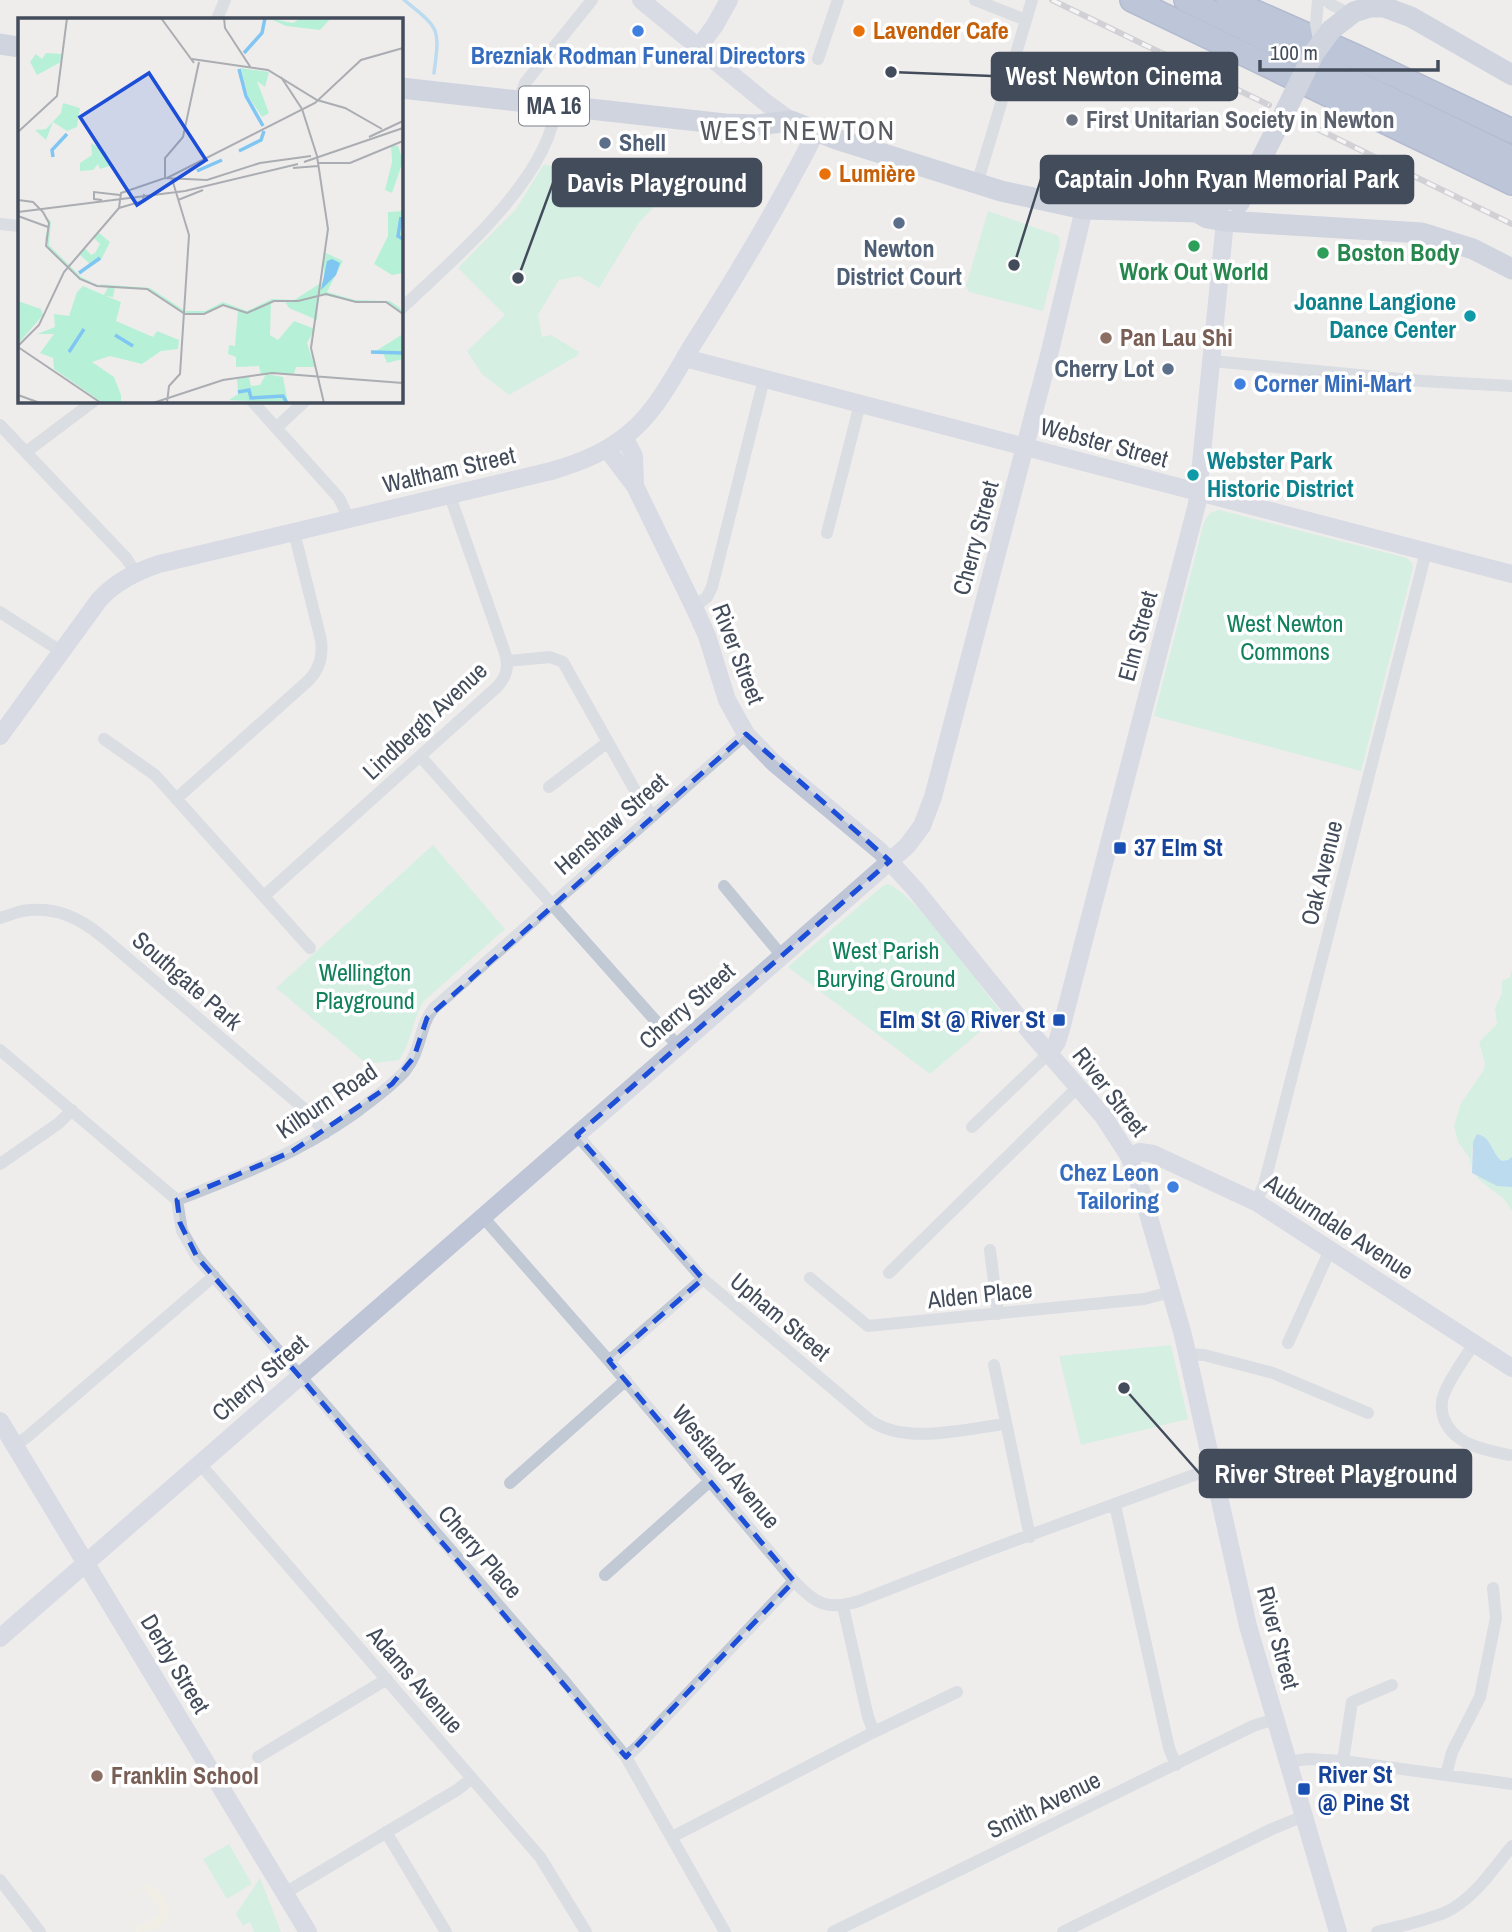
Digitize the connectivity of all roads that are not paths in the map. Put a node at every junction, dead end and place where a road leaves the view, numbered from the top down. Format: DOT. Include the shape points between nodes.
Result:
graph roads {
  1 [pos="225,0"];
  2 [pos="592,0"];
  3 [pos="641,0"];
  4 [pos="729,0"];
  5 [pos="838,0"];
  6 [pos="975,0"];
  7 [pos="1132,0"];
  8 [pos="1186,0"];
  9 [pos="1228,0"];
  10 [pos="1318,0"];
  11 [pos="1326,0"];
  12 [pos="1032,1"];
  13 [pos="1350,14"];
  14 [pos="217,18"];
  15 [pos="1026,20"];
  16 [pos="1322,33"];
  17 [pos="0,44"];
  18 [pos="18,47"];
  19 [pos="699,47"];
  20 [pos="818,59"];
  21 [pos="1511,73"];
  22 [pos="402,88"];
  23 [pos="518,102"];
  24 [pos="556,106"];
  25 [pos="791,121"];
  26 [pos="1512,131"];
  27 [pos="816,132"];
  28 [pos="1512,158"];
  29 [pos="1512,183"];
  30 [pos="977,184"];
  31 [pos="1245,192"];
  32 [pos="1084,209"];
  33 [pos="1197,212"];
  34 [pos="1225,221"];
  35 [pos="0,224"];
  36 [pos="18,226"];
  37 [pos="1512,269"];
  38 [pos="402,308"];
  39 [pos="685,358"];
  40 [pos="1212,360"];
  41 [pos="764,379"];
  42 [pos="1512,386"];
  43 [pos="93,402"];
  44 [pos="253,402"];
  45 [pos="304,402"];
  46 [pos="860,404"];
  47 [pos="0,425"];
  48 [pos="276,428"];
  49 [pos="624,437"];
  50 [pos="1025,447"];
  51 [pos="607,449"];
  52 [pos="26,452"];
  53 [pos="635,486"];
  54 [pos="1199,493"];
  55 [pos="450,496"];
  56 [pos="349,519"];
  57 [pos="294,532"];
  58 [pos="827,533"];
  59 [pos="1426,552"];
  60 [pos="136,573"];
  61 [pos="1512,574"];
  62 [pos="694,607"];
  63 [pos="0,612"];
  64 [pos="62,652"];
  65 [pos="507,662"];
  66 [pos="746,734"];
  67 [pos="0,736"];
  68 [pos="104,739"];
  69 [pos="608,742"];
  70 [pos="420,756"];
  71 [pos="549,787"];
  72 [pos="177,799"];
  73 [pos="653,816"];
  74 [pos="890,861"];
  75 [pos="724,886"];
  76 [pos="264,896"];
  77 [pos="552,904"];
  78 [pos="2,918"];
  79 [pos="310,948"];
  80 [pos="782,956"];
  81 [pos="678,1046"];
  82 [pos="0,1050"];
  83 [pos="1049,1053"];
  84 [pos="1078,1087"];
  85 [pos="72,1110"];
  86 [pos="972,1127"];
  87 [pos="325,1133"];
  88 [pos="577,1135"];
  89 [pos="1129,1156"];
  90 [pos="0,1164"];
  91 [pos="177,1200"];
  92 [pos="1256,1202"];
  93 [pos="483,1217"];
  94 [pos="990,1250"];
  95 [pos="1330,1250"];
  96 [pos="889,1273"];
  97 [pos="214,1276"];
  98 [pos="703,1279"];
  99 [pos="810,1279"];
  100 [pos="1171,1292"];
  101 [pos="998,1314"];
  102 [pos="1288,1343"];
  103 [pos="1474,1343"];
  104 [pos="1187,1354"];
  105 [pos="609,1361"];
  106 [pos="994,1365"];
  107 [pos="1512,1368"];
  108 [pos="300,1376"];
  109 [pos="626,1381"];
  110 [pos="1368,1413"];
  111 [pos="0,1420"];
  112 [pos="1004,1424"];
  113 [pos="14,1446"];
  114 [pos="1509,1455"];
  115 [pos="200,1464"];
  116 [pos="1213,1468"];
  117 [pos="710,1481"];
  118 [pos="510,1483"];
  119 [pos="1115,1505"];
  120 [pos="1030,1536"];
  121 [pos="86,1563"];
  122 [pos="605,1575"];
  123 [pos="794,1581"];
  124 [pos="1493,1588"];
  125 [pos="843,1606"];
  126 [pos="0,1638"];
  127 [pos="387,1679"];
  128 [pos="1392,1685"];
  129 [pos="957,1692"];
  130 [pos="1275,1719"];
  131 [pos="874,1732"];
  132 [pos="258,1757"];
  133 [pos="626,1757"];
  134 [pos="1342,1761"];
  135 [pos="1287,1762"];
  136 [pos="1176,1765"];
  137 [pos="1446,1775"];
  138 [pos="472,1778"];
  139 [pos="1512,1784"];
  140 [pos="1304,1816"];
  141 [pos="386,1832"];
  142 [pos="671,1837"];
  143 [pos="1512,1846"];
  144 [pos="0,1880"];
  145 [pos="285,1893"];
  146 [pos="40,1932"];
  147 [pos="308,1932"];
  148 [pos="446,1932"];
  149 [pos="586,1932"];
  150 [pos="725,1932"];
  151 [pos="833,1932"];
  152 [pos="1063,1932"];
  153 [pos="1338,1932"];
  154 [pos="1377,1932"];
  1 -- 14 [label="street"];
  2 -- 23 [label="street" via="524,82"];
  3 -- 19 [label="street"];
  4 -- 19 [label="street"];
  5 -- 20 [label="street"];
  6 -- 15 [label="street"];
  7 -- 29 [label="highway"];
  8 -- 28 [label="highway"];
  9 -- 26 [label="highway"];
  10 -- 16 [label="street"];
  11 -- 13 [label="street"];
  12 -- 15 [label="street"];
  13 -- 16 [label="main road"];
  13 -- 21 [label="main road" via="1375,6 1397,11"];
  15 -- 30 [label="street"];
  16 -- 31 [label="main road, bridge"];
  17 -- 18 [label="main road"];
  19 -- 25 [label="street"];
  22 -- 23 [label="main road, MA 16"];
  23 -- 24 [label="main road, MA 16"];
  24 -- 25 [label="main road, MA 16" via="742,125"];
  24 -- 38 [label="street" via="547,139 514,194"];
  25 -- 27 [label="main road, MA 16"];
  27 -- 30 [label="main road, MA 16"];
  27 -- 39 [label="street, Waltham Street" via="772,216"];
  30 -- 32 [label="main road, MA 16"];
  31 -- 33 [label="main road, MA 16"];
  31 -- 34 [label="main road"];
  32 -- 33 [label="main road, MA 16"];
  32 -- 50 [label="street, Cherry Street"];
  33 -- 34 [label="main road, MA 16"];
  34 -- 37 [label="main road, MA 16" via="1422,233 1473,249"];
  34 -- 40 [label="street, Elm Street"];
  35 -- 36 [label="street"];
  39 -- 41 [label="street, Webster Street"];
  39 -- 49 [label="street, Waltham Street" via="648,414"];
  40 -- 42 [label="street"];
  40 -- 54 [label="street, Elm Street"];
  41 -- 46 [label="street, Webster Street"];
  41 -- 62 [label="street" via="712,587"];
  43 -- 52 [label="street"];
  44 -- 48 [label="street"];
  45 -- 48 [label="street"];
  46 -- 50 [label="street, Webster Street"];
  46 -- 58 [label="street"];
  47 -- 52 [label="street"];
  48 -- 56 [label="street" via="342,502"];
  49 -- 51 [label="street, Waltham Street"];
  49 -- 53 [label="street, River Street" via="634,456"];
  50 -- 54 [label="street, Webster Street"];
  50 -- 74 [label="street, Cherry Street" via="931,806 919,832"];
  51 -- 53 [label="street, River Street"];
  51 -- 55 [label="street, Waltham Street" via="560,468"];
  52 -- 60 [label="street"];
  53 -- 62 [label="street, River Street"];
  54 -- 59 [label="street, Webster Street"];
  54 -- 83 [label="street, Elm Street" via="1061,1029"];
  55 -- 56 [label="street, Waltham Street"];
  55 -- 65 [label="street, Lindbergh Avenue"];
  56 -- 57 [label="street, Waltham Street"];
  57 -- 60 [label="street, Waltham Street"];
  57 -- 72 [label="street" via="321,640 319,665 309,680"];
  59 -- 61 [label="street, Webster Street"];
  59 -- 92 [label="street, Oak Avenue"];
  60 -- 64 [label="street, Waltham Street" via="110,588"];
  62 -- 66 [label="street, River Street" via="727,700"];
  63 -- 64 [label="street"];
  64 -- 67 [label="street, Waltham Street"];
  65 -- 69 [label="street" via="550,657 563,662"];
  65 -- 70 [label="street, Lindbergh Avenue" via="500,684"];
  66 -- 73 [label="street, Henshaw Street"];
  66 -- 74 [label="street, River Street"];
  68 -- 72 [label="street" via="155,775"];
  69 -- 71 [label="street"];
  69 -- 73 [label="street"];
  70 -- 76 [label="street, Lindbergh Avenue"];
  70 -- 77 [label="street"];
  72 -- 76 [label="street"];
  73 -- 77 [label="street, Henshaw Street"];
  74 -- 80 [label="street, Cherry Street"];
  74 -- 83 [label="street, River Street"];
  75 -- 80 [label="street"];
  76 -- 79 [label="street"];
  77 -- 81 [label="street, Henshaw Street"];
  77 -- 87 [label="street, Kilburn Road" via="431,1012 417,1052 401,1075"];
  78 -- 87 [label="street, Southgate Park" via="21,911 47,910 80,920 307,1111"];
  80 -- 81 [label="street, Cherry Street"];
  81 -- 88 [label="street, Cherry Street"];
  82 -- 85 [label="street"];
  83 -- 84 [label="street, River Street"];
  83 -- 86 [label="street"];
  84 -- 89 [label="street, River Street" via="1109,1123"];
  84 -- 96 [label="street"];
  85 -- 90 [label="street"];
  85 -- 91 [label="street"];
  87 -- 91 [label="street, Kilburn Road" via="269,1163"];
  88 -- 93 [label="street, Cherry Street"];
  88 -- 98 [label="street, Upham Street"];
  89 -- 92 [label="street, Auburndale Avenue" via="1153,1154"];
  89 -- 100 [label="street, River Street"];
  91 -- 97 [label="street, Cherry Place" via="185,1238"];
  92 -- 95 [label="street, Auburndale Avenue"];
  93 -- 105 [label="street, Westland Avenue"];
  93 -- 108 [label="street, Cherry Street"];
  94 -- 101 [label="street"];
  95 -- 102 [label="street"];
  95 -- 103 [label="street, Auburndale Avenue"];
  97 -- 108 [label="street, Cherry Place"];
  97 -- 113 [label="street"];
  98 -- 105 [label="street"];
  98 -- 112 [label="street, Upham Street" via="881,1427 917,1434"];
  99 -- 101 [label="street, Alden Place" via="868,1326"];
  100 -- 101 [label="street, Alden Place" via="1144,1299"];
  100 -- 104 [label="street, River Street"];
  103 -- 107 [label="street, Auburndale Avenue"];
  103 -- 114 [label="street" via="1445,1391 1444,1416 1464,1442"];
  104 -- 110 [label="street" via="1273,1373"];
  104 -- 116 [label="street, River Street"];
  105 -- 109 [label="street, Westland Avenue"];
  106 -- 112 [label="street"];
  108 -- 115 [label="street, Cherry Street"];
  108 -- 133 [label="street, Cherry Place"];
  109 -- 117 [label="street, Westland Avenue"];
  109 -- 118 [label="street"];
  111 -- 113 [label="street, Derby Street"];
  112 -- 120 [label="street"];
  113 -- 121 [label="street, Derby Street"];
  115 -- 121 [label="street, Cherry Street"];
  115 -- 127 [label="street, Adams Avenue"];
  116 -- 119 [label="street"];
  116 -- 130 [label="street, River Street" via="1245,1613"];
  117 -- 122 [label="street"];
  117 -- 123 [label="street, Westland Avenue"];
  119 -- 120 [label="street"];
  119 -- 136 [label="street"];
  120 -- 125 [label="street"];
  121 -- 126 [label="street, Cherry Street"];
  121 -- 145 [label="street, Derby Street"];
  123 -- 125 [label="street, Westland Avenue" via="818,1602"];
  123 -- 133 [label="street"];
  124 -- 137 [label="street" via="1496,1625 1479,1702 1452,1752"];
  125 -- 131 [label="street"];
  127 -- 132 [label="street"];
  127 -- 138 [label="street, Adams Avenue"];
  128 -- 134 [label="street" via="1352,1702"];
  129 -- 131 [label="street"];
  130 -- 135 [label="street, River Street"];
  130 -- 136 [label="street, Smith Avenue"];
  131 -- 142 [label="street"];
  133 -- 142 [label="street, Cherry Place"];
  134 -- 135 [label="street"];
  134 -- 137 [label="street"];
  135 -- 140 [label="street, River Street"];
  136 -- 151 [label="street, Smith Avenue"];
  137 -- 139 [label="street"];
  138 -- 141 [label="street"];
  138 -- 149 [label="street, Adams Avenue" via="540,1857"];
  140 -- 152 [label="street"];
  140 -- 153 [label="street, River Street"];
  141 -- 145 [label="street"];
  141 -- 148 [label="street"];
  142 -- 150 [label="street, Cherry Place"];
  143 -- 154 [label="street" via="1455,1907"];
  144 -- 146 [label="street"];
  145 -- 147 [label="street, Derby Street"];
}
